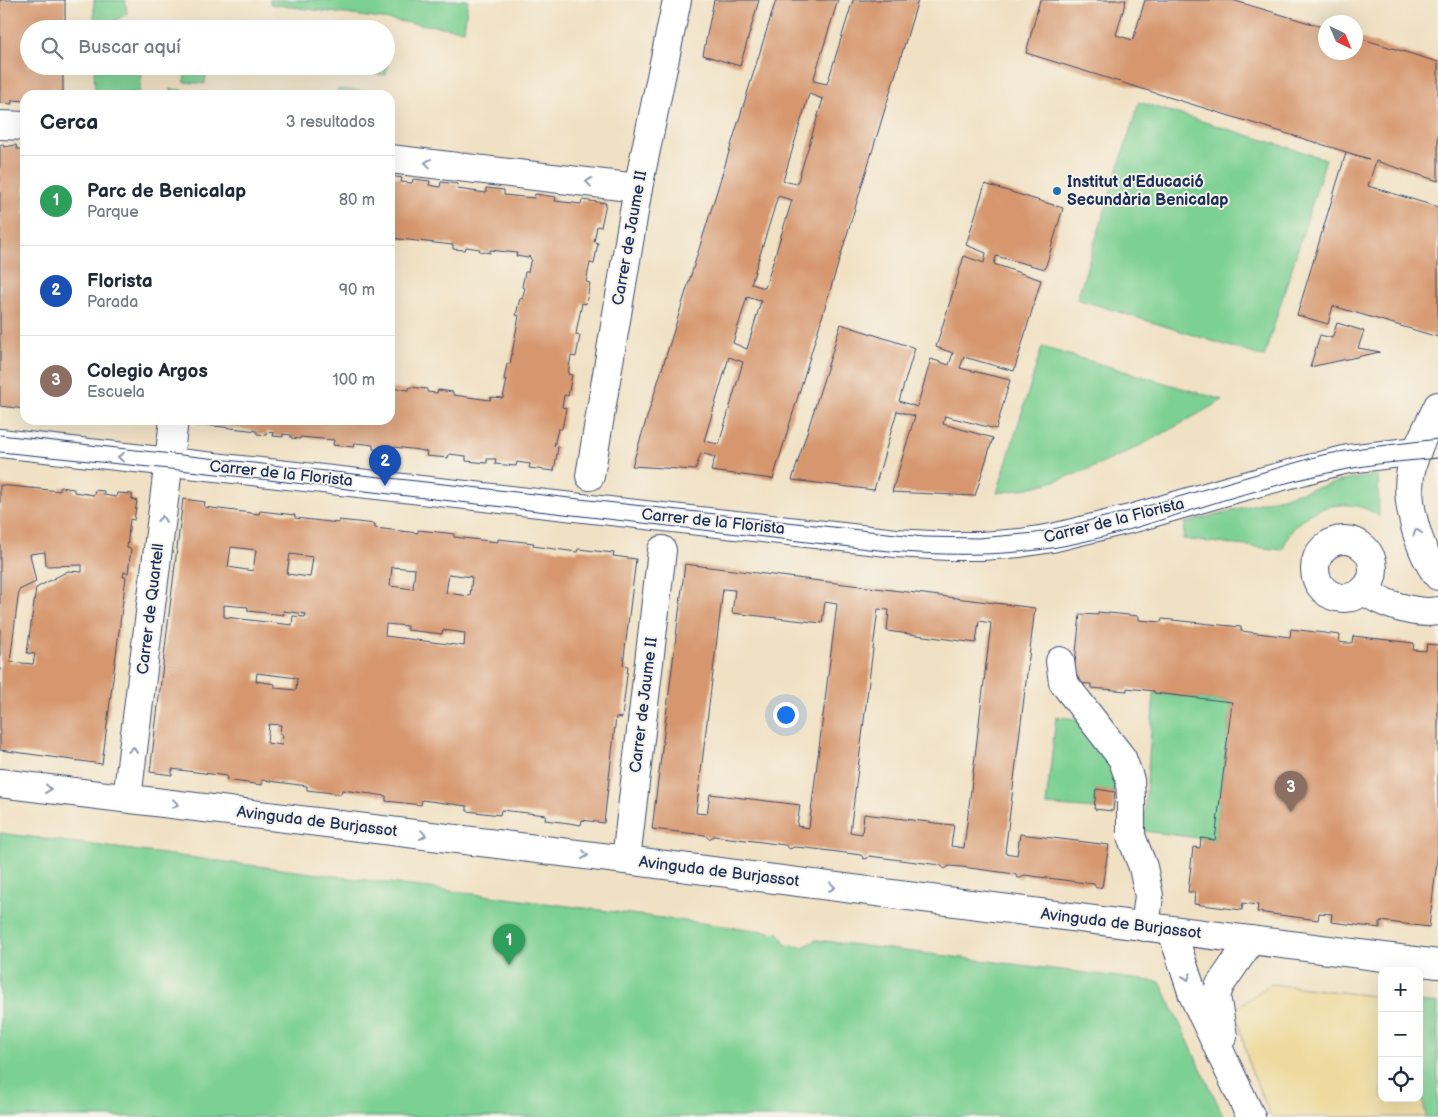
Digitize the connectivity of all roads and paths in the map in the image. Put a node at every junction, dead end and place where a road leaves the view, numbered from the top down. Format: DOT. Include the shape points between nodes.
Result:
graph roads {
  1 [pos="677,0"];
  2 [pos="0,125"];
  3 [pos="20,126"];
  4 [pos="395,160"];
  5 [pos="638,188"];
  6 [pos="1435,412"];
  7 [pos="174,425"];
  8 [pos="0,444"];
  9 [pos="1417,451"];
  10 [pos="170,462"];
  11 [pos="590,476"];
  12 [pos="662,550"];
  13 [pos="1438,576"];
  14 [pos="1364,590"];
  15 [pos="1438,611"];
  16 [pos="1060,661"];
  17 [pos="0,783"];
  18 [pos="127,798"];
  19 [pos="626,860"];
  20 [pos="1144,927"];
  21 [pos="1172,931"];
  22 [pos="1251,940"];
  23 [pos="1438,964"];
  24 [pos="1232,1076"];
  25 [pos="1251,1117"];
  1 -- 5 [label="street, Carrer de Jaume II"];
  2 -- 3 [label="street"];
  5 -- 4 [label="street, one-way"];
  5 -- 11 [label="street, Carrer de Jaume II"];
  6 -- 9 [label="street"];
  7 -- 10 [label="street, Carrer de Quartell"];
  10 -- 8 [label="street, Carrer de la Florista, one-way"];
  9 -- 10 [label="street, Carrer de la Florista" via="1348,459 1084,532 982,546 896,543"];
  13 -- 9 [label="street, one-way" via="1422,550 1414,524 1410,473"];
  18 -- 10 [label="street, Carrer de Quartell, one-way"];
  12 -- 19 [label="street, Carrer de Jaume II"];
  14 -- 15 [label="street" via="1382,602 1403,608"];
  16 -- 20 [label="street" via="1063,682 1122,758 1130,780 1131,836 1143,867 1148,896"];
  17 -- 18 [label="street, Avinguda de Burjassot, one-way"];
  18 -- 19 [label="street, Avinguda de Burjassot, one-way"];
  19 -- 20 [label="street, Avinguda de Burjassot, one-way"];
  20 -- 21 [label="street, Avinguda de Burjassot"];
  21 -- 22 [label="street, Avinguda de Burjassot"];
  21 -- 24 [label="street, one-way" via="1193,994"];
  22 -- 23 [label="street, Avinguda de Burjassot"];
  22 -- 24 [label="street" via="1216,996"];
  24 -- 25 [label="street"];
}
